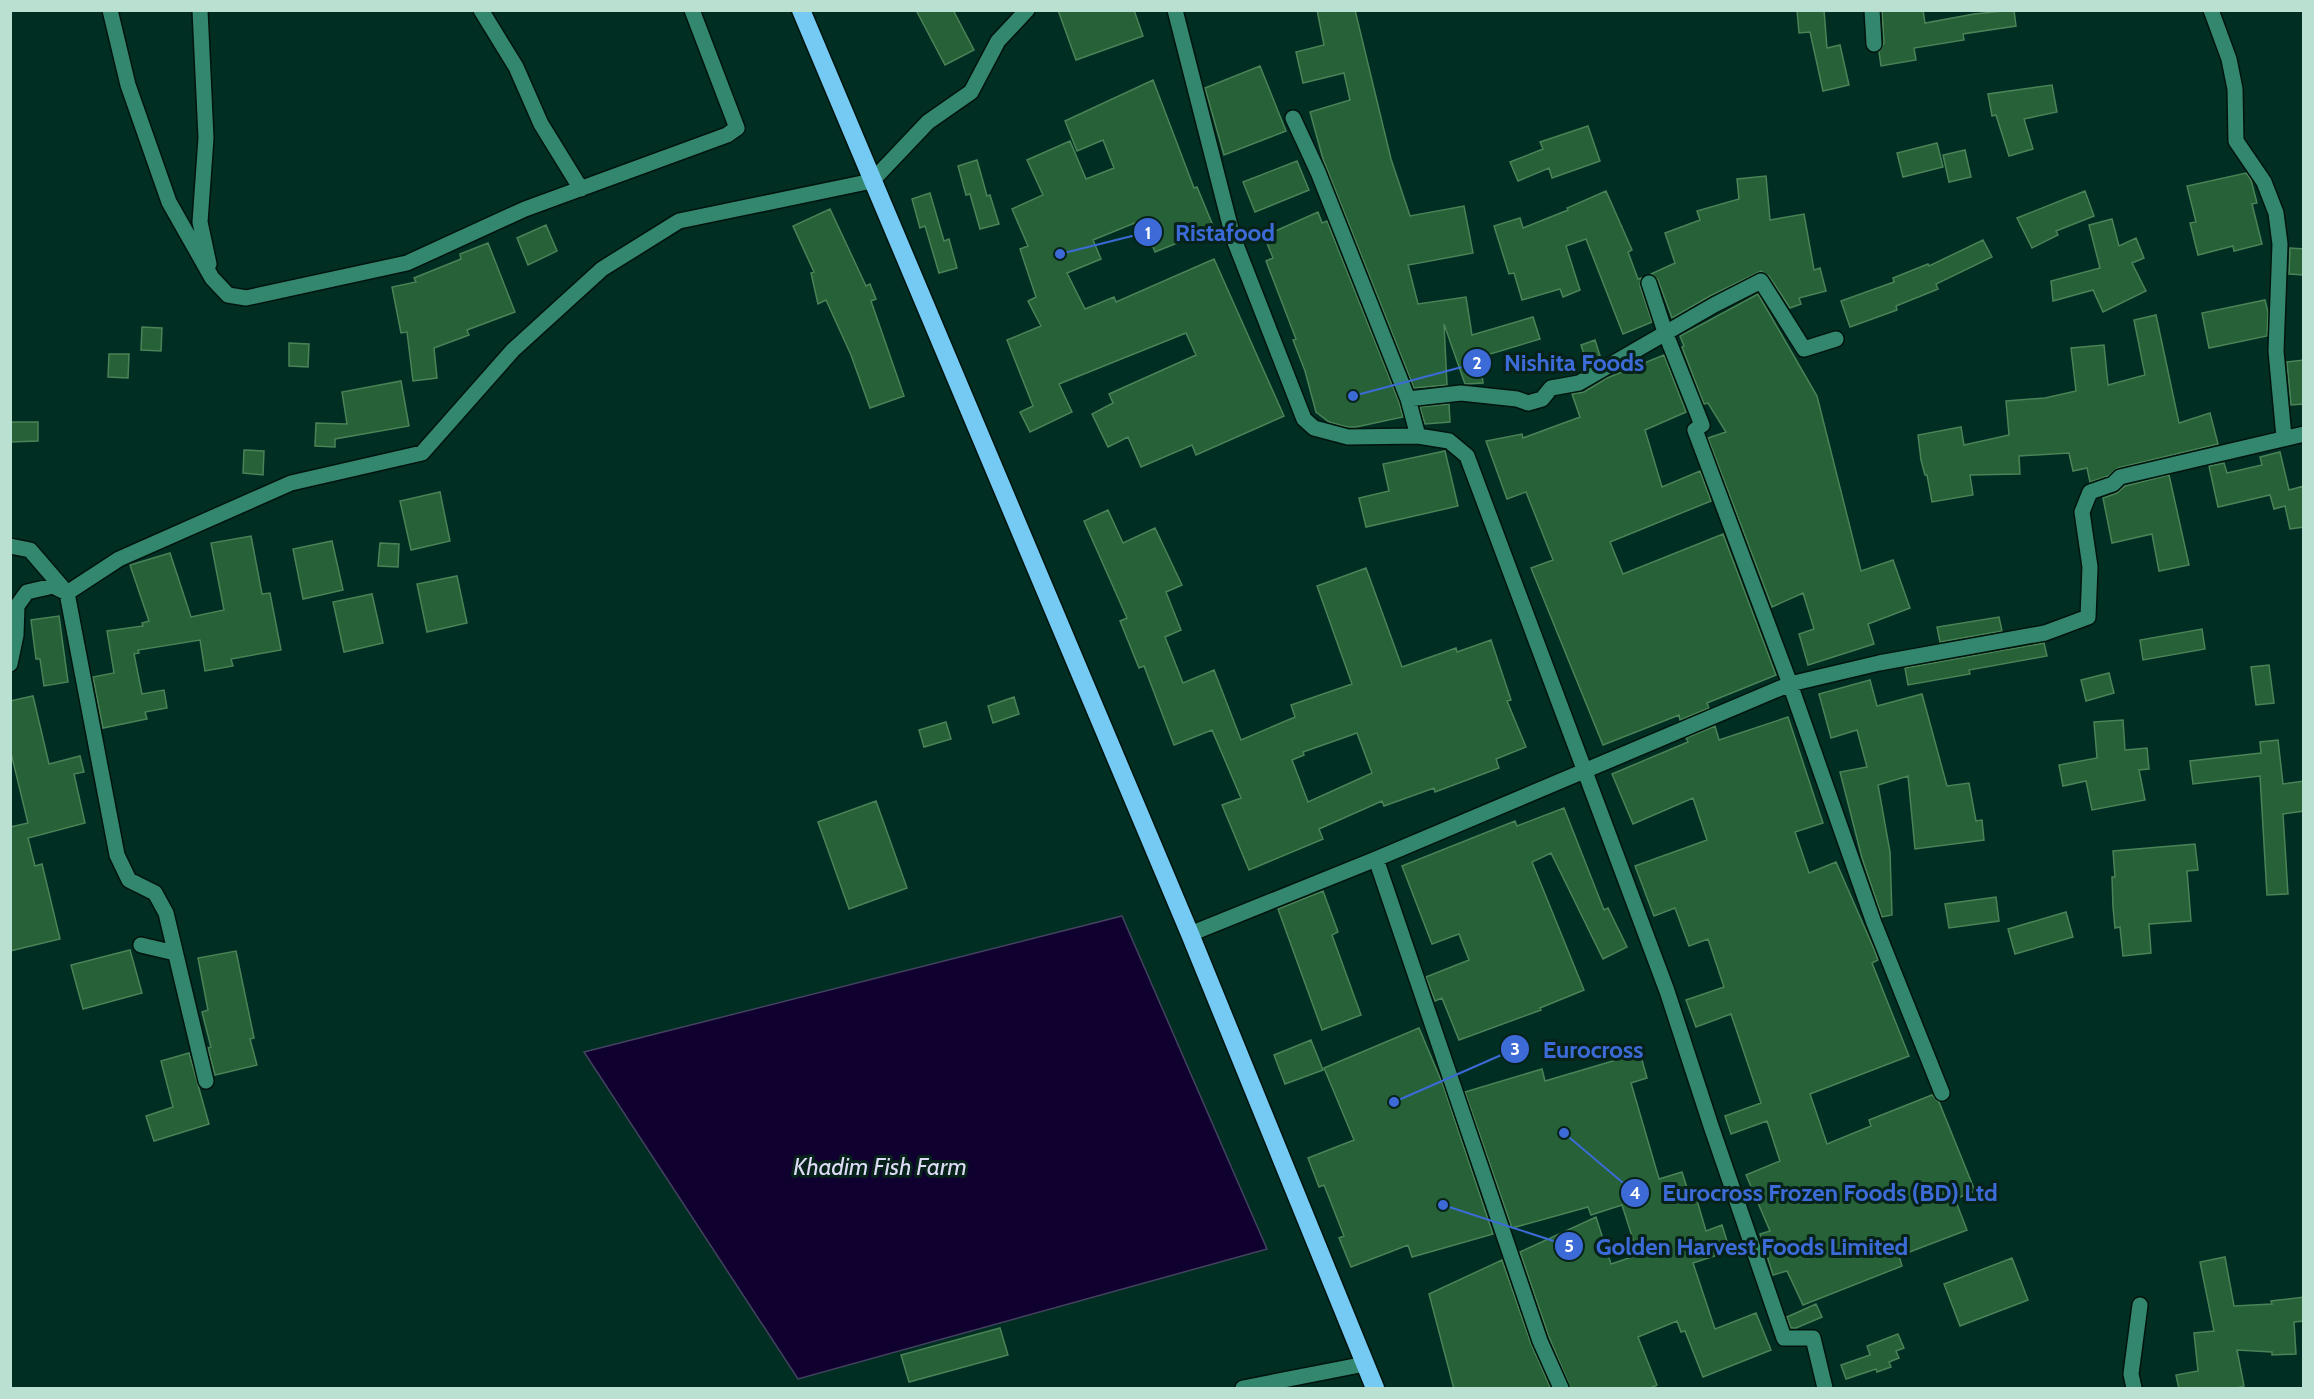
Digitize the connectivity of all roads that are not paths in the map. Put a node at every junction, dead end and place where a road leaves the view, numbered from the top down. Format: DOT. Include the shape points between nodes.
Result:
graph roads {
  1 [pos="110,10"];
  2 [pos="200,10"];
  3 [pos="481,10"];
  4 [pos="692,10"];
  5 [pos="801,10"];
  6 [pos="1027,10"];
  7 [pos="1175,10"];
  8 [pos="1872,10"];
  9 [pos="2211,10"];
  10 [pos="1874,44"];
  11 [pos="1293,118"];
  12 [pos="872,181"];
  13 [pos="581,189"];
  14 [pos="212,279"];
  15 [pos="1649,283"];
  16 [pos="1665,332"];
  17 [pos="1836,339"];
  18 [pos="1408,399"];
  19 [pos="2304,434"];
  20 [pos="1418,436"];
  21 [pos="2284,437"];
  22 [pos="10,546"];
  23 [pos="67,593"];
  24 [pos="10,664"];
  25 [pos="1790,684"];
  26 [pos="1585,771"];
  27 [pos="1376,859"];
  28 [pos="1190,934"];
  29 [pos="141,945"];
  30 [pos="176,953"];
  31 [pos="206,1081"];
  32 [pos="1942,1093"];
  33 [pos="2140,1305"];
  34 [pos="1365,1364"];
  35 [pos="1243,1389"];
  36 [pos="1375,1389"];
  37 [pos="1561,1389"];
  38 [pos="1826,1389"];
  39 [pos="2134,1389"];
  1 -- 14 [label="street" via="128,85 169,202"];
  2 -- 14 [label="street" via="206,138 200,222"];
  3 -- 13 [label="street" via="516,67 541,124"];
  4 -- 13 [label="street" via="737,128"];
  5 -- 12 [label="highway"];
  6 -- 12 [label="street" via="998,40 971,92 928,122"];
  7 -- 20 [label="street" via="1233,237 1304,419 1314,428 1348,437"];
  8 -- 10 [label="street"];
  9 -- 21 [label="street" via="2233,79 2236,141 2264,182 2276,213 2280,244 2276,351"];
  11 -- 18 [label="street"];
  12 -- 23 [label="street" via="679,221 602,269 513,350 422,453 291,483 119,559"];
  12 -- 28 [label="highway"];
  13 -- 14 [label="street" via="525,209 407,263 246,298 228,295"];
  15 -- 16 [label="street"];
  16 -- 17 [label="street" via="1761,281 1804,349"];
  16 -- 18 [label="street" via="1579,383 1551,388 1542,399 1528,403 1461,393"];
  16 -- 25 [label="street" via="1702,426 1695,430"];
  18 -- 20 [label="street"];
  19 -- 21 [label="street"];
  20 -- 26 [label="street" via="1449,441 1467,456"];
  21 -- 25 [label="street" via="2120,477 2113,484 2090,492 2082,512 2090,567 2088,617 2045,633 1878,663"];
  22 -- 23 [label="street" via="30,550"];
  23 -- 24 [label="street" via="53,586 27,592 17,606"];
  23 -- 30 [label="street" via="117,855 129,880 155,893 166,913"];
  25 -- 26 [label="street"];
  25 -- 32 [label="street" via="1874,923"];
  26 -- 27 [label="street"];
  26 -- 38 [label="street" via="1667,991 1784,1338 1813,1338"];
  27 -- 28 [label="street"];
  27 -- 37 [label="street" via="1540,1341"];
  28 -- 34 [label="highway"];
  29 -- 30 [label="street"];
  30 -- 31 [label="street"];
  33 -- 39 [label="street" via="2132,1374"];
  34 -- 35 [label="street"];
  34 -- 36 [label="highway"];
}
